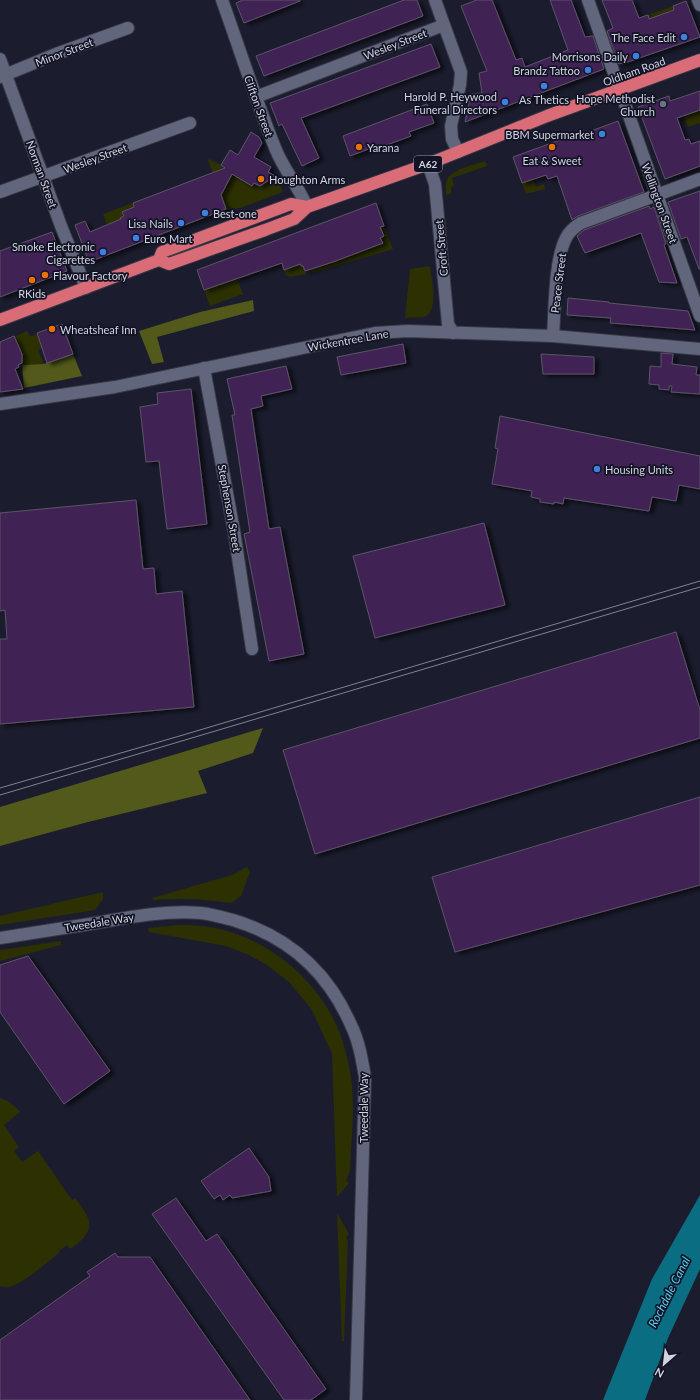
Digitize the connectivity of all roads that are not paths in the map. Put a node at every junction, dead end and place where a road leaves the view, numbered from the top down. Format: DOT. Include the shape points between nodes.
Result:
graph roads {
  1 [pos="222,0"];
  2 [pos="435,0"];
  3 [pos="588,0"];
  4 [pos="698,0"];
  5 [pos="700,6"];
  6 [pos="444,25"];
  7 [pos="128,28"];
  8 [pos="0,59"];
  9 [pos="700,60"];
  10 [pos="3,76"];
  11 [pos="619,90"];
  12 [pos="256,97"];
  13 [pos="190,123"];
  14 [pos="458,152"];
  15 [pos="428,164"];
  16 [pos="43,177"];
  17 [pos="700,179"];
  18 [pos="0,192"];
  19 [pos="657,195"];
  20 [pos="307,206"];
  21 [pos="86,288"];
  22 [pos="700,316"];
  23 [pos="0,320"];
  24 [pos="452,333"];
  25 [pos="553,336"];
  26 [pos="700,349"];
  27 [pos="204,368"];
  28 [pos="0,404"];
  29 [pos="252,649"];
  30 [pos="0,938"];
  31 [pos="356,1400"];
  1 -- 12 [label="street, Clifton Street"];
  2 -- 6 [label="street"];
  3 -- 11 [label="street, Wellington Street"];
  4 -- 5 [label="street"];
  6 -- 12 [label="street, Wesley Street"];
  6 -- 14 [label="street" via="461,72 451,126 452,139"];
  7 -- 10 [label="street, Minor Street"];
  8 -- 10 [label="street, Norman Street"];
  9 -- 11 [label="highway, Oldham Road / A62"];
  10 -- 16 [label="street, Norman Street"];
  11 -- 14 [label="highway, Oldham Road / A62"];
  11 -- 19 [label="street, Wellington Street"];
  12 -- 20 [label="street, Clifton Street" via="277,152"];
  13 -- 16 [label="street, Wesley Street"];
  14 -- 15 [label="highway, Oldham Road / A62"];
  15 -- 20 [label="highway, Oldham Road / A62"];
  15 -- 24 [label="street, Croft Street" via="435,184 448,324"];
  16 -- 18 [label="street, Wesley Street"];
  16 -- 21 [label="street, Norman Street"];
  17 -- 19 [label="street, Peace Street"];
  19 -- 22 [label="street, Wellington Street"];
  19 -- 25 [label="street, Peace Street" via="581,223 566,238 557,275"];
  20 -- 21 [label="highway, Oldham Road / A62" via="294,219 265,230 169,264 159,260"];
  21 -- 23 [label="highway, Oldham Road / A62"];
  24 -- 25 [label="street, Wickentree Lane"];
  24 -- 27 [label="street, Wickentree Lane" via="375,333"];
  25 -- 26 [label="street, Wickentree Lane"];
  27 -- 28 [label="street, Wickentree Lane" via="115,387"];
  27 -- 29 [label="street, Stephenson Street" via="234,531"];
  30 -- 31 [label="street, Tweedale Way" via="135,917 202,913 229,919 265,932 285,943 323,977 352,1026 365,1077"];
}
